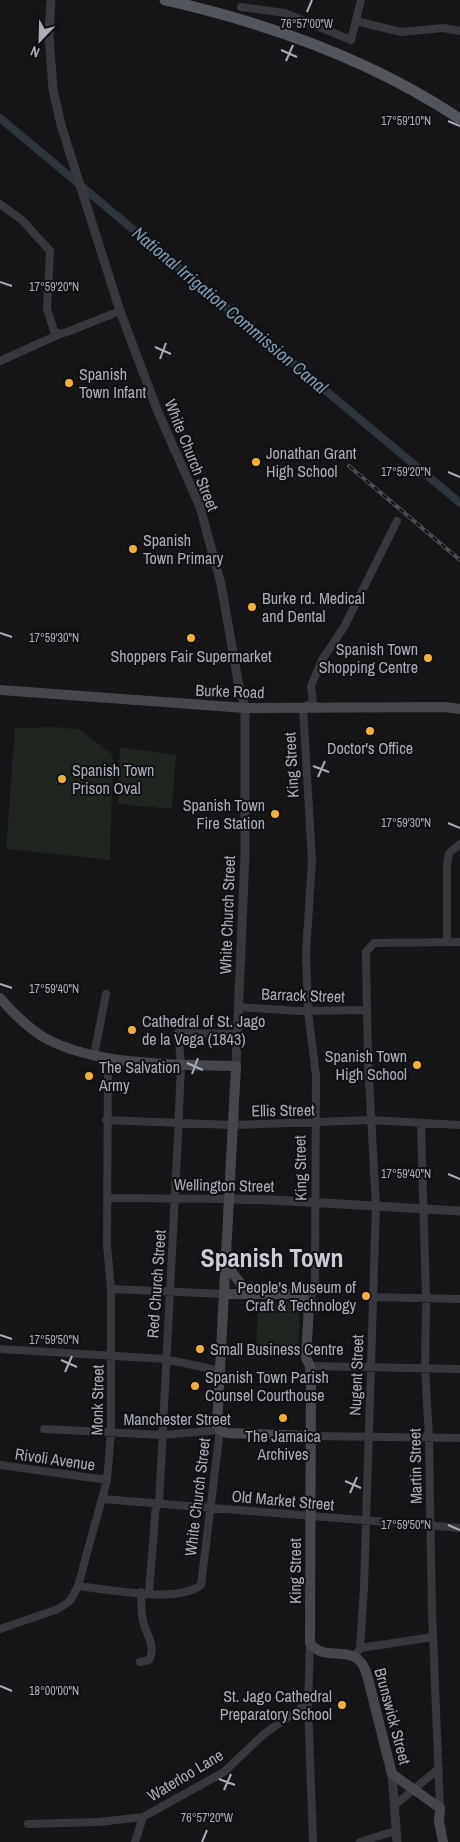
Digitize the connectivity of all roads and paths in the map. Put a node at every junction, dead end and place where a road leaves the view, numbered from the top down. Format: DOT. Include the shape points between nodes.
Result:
graph roads {
  1 [pos="51,0"];
  2 [pos="165,0"];
  3 [pos="361,0"];
  4 [pos="241,7"];
  5 [pos="356,21"];
  6 [pos="460,31"];
  7 [pos="460,119"];
  8 [pos="0,204"];
  9 [pos="120,311"];
  10 [pos="60,334"];
  11 [pos="0,361"];
  12 [pos="397,521"];
  13 [pos="0,690"];
  14 [pos="303,707"];
  15 [pos="245,708"];
  16 [pos="460,709"];
  17 [pos="460,844"];
  18 [pos="447,942"];
  19 [pos="460,942"];
  20 [pos="106,994"];
  21 [pos="0,998"];
  22 [pos="238,1007"];
  23 [pos="367,1010"];
  24 [pos="308,1011"];
  25 [pos="238,1034"];
  26 [pos="94,1055"];
  27 [pos="108,1058"];
  28 [pos="181,1065"];
  29 [pos="236,1066"];
  30 [pos="106,1120"];
  31 [pos="371,1120"];
  32 [pos="178,1123"];
  33 [pos="315,1123"];
  34 [pos="421,1123"];
  35 [pos="232,1125"];
  36 [pos="460,1125"];
  37 [pos="107,1198"];
  38 [pos="175,1199"];
  39 [pos="229,1199"];
  40 [pos="316,1202"];
  41 [pos="376,1206"];
  42 [pos="424,1209"];
  43 [pos="460,1211"];
  44 [pos="225,1263"];
  45 [pos="111,1289"];
  46 [pos="170,1292"];
  47 [pos="248,1293"];
  48 [pos="225,1294"];
  49 [pos="374,1297"];
  50 [pos="426,1299"];
  51 [pos="460,1299"];
  52 [pos="308,1304"];
  53 [pos="0,1349"];
  54 [pos="111,1356"];
  55 [pos="165,1359"];
  56 [pos="310,1366"];
  57 [pos="370,1368"];
  58 [pos="425,1369"];
  59 [pos="460,1369"];
  60 [pos="221,1371"];
  61 [pos="44,1429"];
  62 [pos="220,1430"];
  63 [pos="111,1433"];
  64 [pos="163,1435"];
  65 [pos="310,1436"];
  66 [pos="369,1436"];
  67 [pos="429,1438"];
  68 [pos="460,1438"];
  69 [pos="0,1465"];
  70 [pos="107,1480"];
  71 [pos="103,1499"];
  72 [pos="157,1504"];
  73 [pos="210,1507"];
  74 [pos="310,1516"];
  75 [pos="366,1521"];
  76 [pos="430,1524"];
  77 [pos="460,1528"];
  78 [pos="78,1586"];
  79 [pos="145,1592"];
  80 [pos="0,1629"];
  81 [pos="433,1637"];
  82 [pos="310,1643"];
  83 [pos="358,1652"];
  84 [pos="140,1662"];
  85 [pos="308,1702"];
  86 [pos="437,1770"];
  87 [pos="392,1774"];
  88 [pos="416,1789"];
  89 [pos="394,1805"];
  90 [pos="440,1808"];
  91 [pos="143,1817"];
  92 [pos="28,1824"];
  93 [pos="395,1831"];
  94 [pos="135,1842"];
  95 [pos="313,1842"];
  96 [pos="360,1842"];
  97 [pos="397,1842"];
  98 [pos="443,1842"];
  1 -- 9 [label="street, White Church Street" via="49,36 53,89 61,125"];
  2 -- 7 [label="main road" via="282,33 372,70"];
  3 -- 5 [label="street"];
  4 -- 5 [label="street" via="285,13 351,40"];
  5 -- 6 [label="street" via="401,32 443,28"];
  8 -- 10 [label="street" via="22,220 50,251 48,309 54,331"];
  9 -- 10 [label="street"];
  9 -- 15 [label="street, White Church Street" via="158,412 200,507 221,584"];
  10 -- 11 [label="street"];
  12 -- 14 [label="street, King Street" via="344,627 322,660 311,686 313,704"];
  13 -- 15 [label="main road, Burke Road"];
  14 -- 15 [label="main road, Burke Road"];
  14 -- 16 [label="main road, Burke Road"];
  14 -- 24 [label="street, King Street" via="312,861 306,953"];
  15 -- 22 [label="street, White Church Street" via="245,854"];
  17 -- 18 [label="street" via="449,853 447,865"];
  18 -- 19 [label="street, Nugent Street"];
  18 -- 23 [label="street, Nugent Street" via="370,946 366,952"];
  20 -- 26 [label="street"];
  21 -- 26 [label="main road" via="12,1013 47,1039"];
  22 -- 24 [label="street, Barrack Street"];
  22 -- 25 [label="street, White Church Street"];
  23 -- 24 [label="street, Barrack Street"];
  23 -- 31 [label="street, Nugent Street"];
  24 -- 33 [label="street, King Street" via="316,1076"];
  25 -- 28 [label="street, Red Church Street" via="178,1033"];
  25 -- 29 [label="street, White Church Street"];
  26 -- 27 [label="main road"];
  27 -- 28 [label="main road"];
  27 -- 30 [label="street, Monk Street"];
  28 -- 29 [label="main road"];
  28 -- 32 [label="street, Red Church Street"];
  29 -- 35 [label="main road, White Church Street"];
  30 -- 32 [label="street, Ellis Street"];
  30 -- 37 [label="street, Monk Street"];
  31 -- 33 [label="street, Ellis Street"];
  31 -- 34 [label="street, Ellis Street"];
  31 -- 41 [label="street, Nugent Street"];
  32 -- 35 [label="street, Ellis Street"];
  32 -- 38 [label="street, Red Church Street"];
  33 -- 35 [label="street, Ellis Street"];
  33 -- 40 [label="street, King Street"];
  34 -- 36 [label="street, Ellis Street"];
  34 -- 42 [label="street, Martin Street"];
  35 -- 39 [label="main road, White Church Street"];
  37 -- 38 [label="street, Wellington Street"];
  37 -- 45 [label="street, Monk Street"];
  38 -- 39 [label="street, Wellington Street"];
  38 -- 46 [label="street, Red Church Street"];
  39 -- 40 [label="street, Wellington Street"];
  39 -- 44 [label="main road, White Church Street"];
  40 -- 41 [label="street, Wellington Street"];
  40 -- 52 [label="street, King Street" via="315,1283"];
  41 -- 42 [label="street, Wellington Street"];
  41 -- 49 [label="street, Nugent Street"];
  42 -- 43 [label="street, Wellington Street"];
  42 -- 50 [label="street, Martin Street"];
  44 -- 47 [label="main road"];
  44 -- 48 [label="main road, White Church Street"];
  45 -- 46 [label="street"];
  45 -- 54 [label="street, Monk Street"];
  46 -- 48 [label="street"];
  46 -- 55 [label="street, Red Church Street"];
  47 -- 48 [label="main road"];
  47 -- 52 [label="main road" via="292,1294 305,1299"];
  48 -- 60 [label="main road, White Church Street"];
  49 -- 50 [label="street"];
  49 -- 57 [label="street, Nugent Street"];
  50 -- 51 [label="street"];
  50 -- 58 [label="street, Martin Street"];
  52 -- 56 [label="main road, King Street" via="306,1358"];
  53 -- 54 [label="street"];
  54 -- 55 [label="street"];
  54 -- 63 [label="street, Monk Street"];
  55 -- 60 [label="street"];
  55 -- 64 [label="street, Red Church Street"];
  56 -- 57 [label="street"];
  56 -- 65 [label="main road, King Street"];
  57 -- 58 [label="street"];
  57 -- 66 [label="street, Nugent Street"];
  58 -- 59 [label="street"];
  58 -- 67 [label="street, Martin Street"];
  60 -- 62 [label="main road, White Church Street"];
  61 -- 63 [label="street, Manchester Street"];
  62 -- 64 [label="street, Manchester Street"];
  62 -- 65 [label="main road, Manchester Street" via="227,1433"];
  62 -- 73 [label="street, White Church Street"];
  63 -- 64 [label="street, Manchester Street"];
  63 -- 70 [label="street, Monk Street"];
  64 -- 72 [label="street, Red Church Street"];
  65 -- 66 [label="street, Manchester Street"];
  65 -- 74 [label="main road, King Street"];
  66 -- 67 [label="street, Manchester Street"];
  66 -- 75 [label="street, Nugent Street"];
  67 -- 68 [label="street, Manchester Street"];
  67 -- 76 [label="street, Martin Street"];
  69 -- 70 [label="street, Rivoli Avenue"];
  70 -- 71 [label="street, Monk Street"];
  71 -- 72 [label="street, Old Market Street"];
  71 -- 78 [label="street, Monk Street"];
  72 -- 73 [label="street, Old Market Street"];
  72 -- 79 [label="street, Red Church Street"];
  73 -- 74 [label="street, Old Market Street"];
  73 -- 79 [label="street, White Church Street" via="201,1585 183,1593"];
  74 -- 75 [label="street, Old Market Street"];
  74 -- 82 [label="main road, King Street"];
  75 -- 76 [label="street, Old Market Street"];
  75 -- 83 [label="street, Nugent Street"];
  76 -- 77 [label="street, Old Market Street"];
  76 -- 81 [label="street, Martin Street"];
  78 -- 79 [label="street, White Church Street"];
  78 -- 80 [label="street, Monk Street" via="70,1601 58,1609"];
  79 -- 84 [label="street, Red Church Street" via="144,1625 151,1640 151,1656 149,1660"];
  81 -- 83 [label="street"];
  81 -- 86 [label="street, Martin Street"];
  82 -- 83 [label="main road, Brunswick Street" via="316,1649"];
  82 -- 85 [label="street, King Street"];
  83 -- 87 [label="main road, Brunswick Street" via="365,1667"];
  85 -- 91 [label="street, Waterloo Lane" via="264,1734 224,1772"];
  85 -- 95 [label="street, King Street"];
  86 -- 88 [label="street"];
  86 -- 90 [label="street, Martin Street"];
  87 -- 88 [label="main road, Brunswick Street"];
  87 -- 89 [label="street"];
  88 -- 89 [label="street"];
  88 -- 90 [label="main road, Brunswick Street"];
  89 -- 93 [label="street"];
  90 -- 98 [label="main road"];
  91 -- 92 [label="street"];
  91 -- 94 [label="street, Waterloo Lane"];
  93 -- 96 [label="street"];
  93 -- 97 [label="street"];
}
